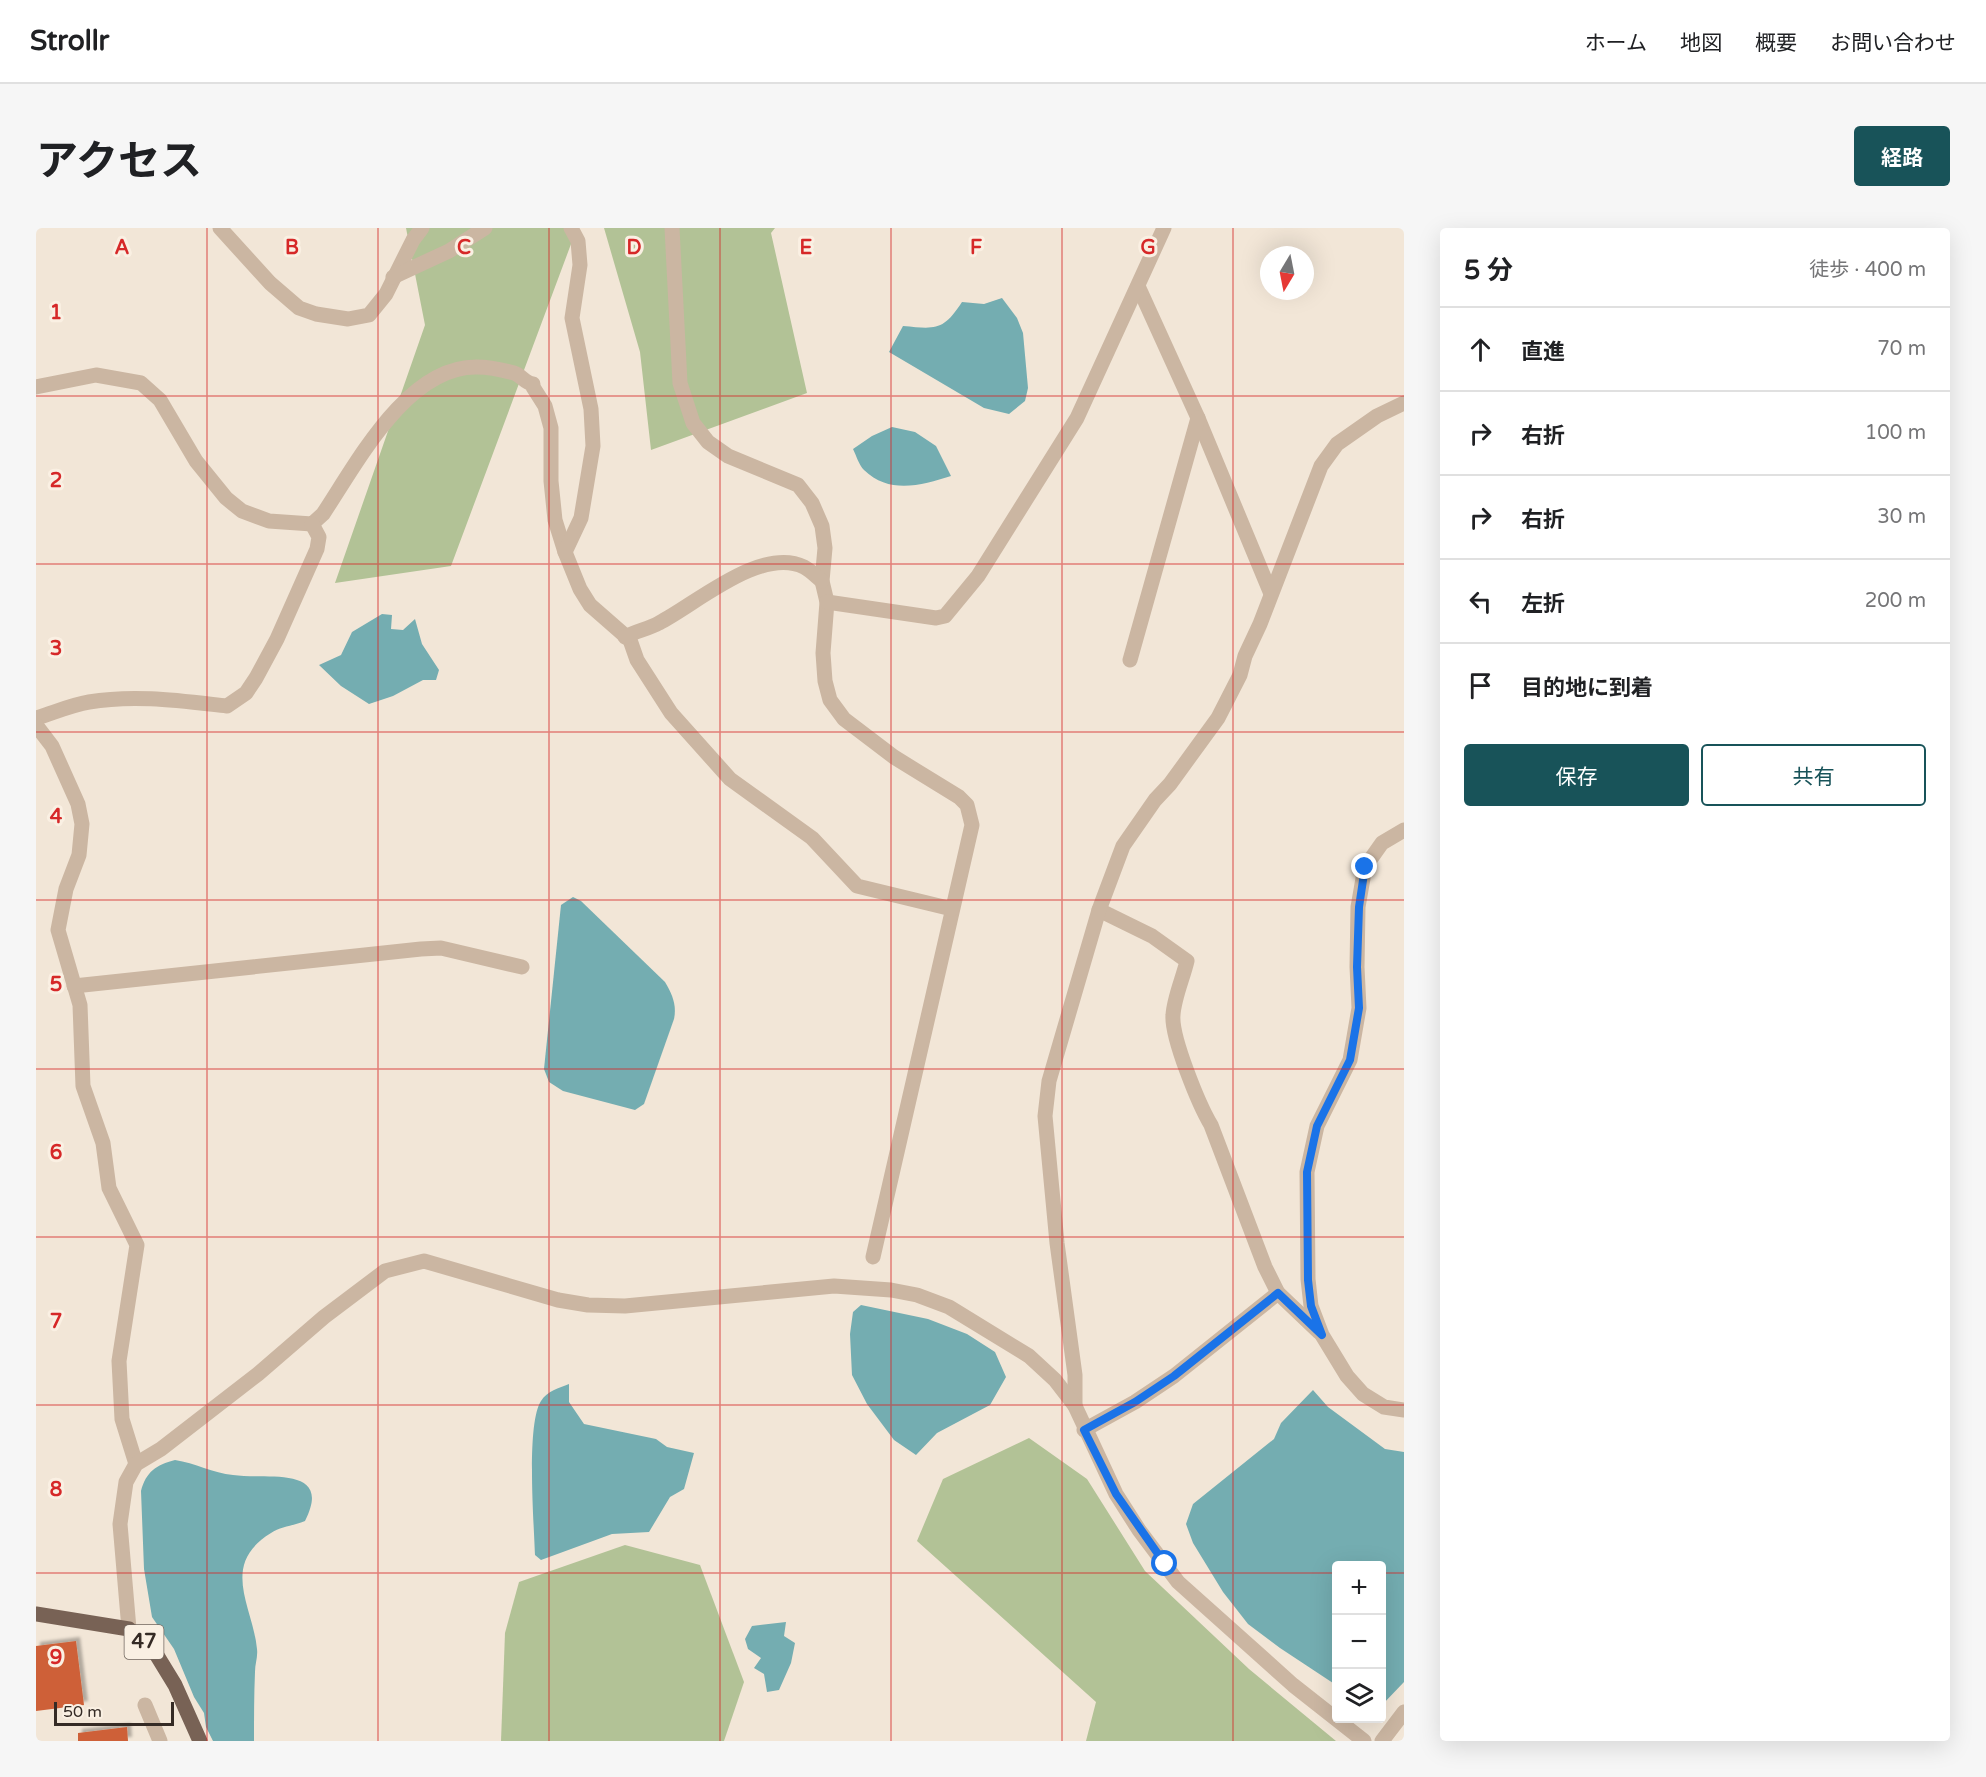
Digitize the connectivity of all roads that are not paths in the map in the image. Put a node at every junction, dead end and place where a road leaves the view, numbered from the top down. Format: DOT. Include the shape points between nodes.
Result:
graph roads {
  1 [pos="220,228"];
  2 [pos="422,228"];
  3 [pos="485,228"];
  4 [pos="571,228"];
  5 [pos="672,228"];
  6 [pos="1164,228"];
  7 [pos="393,278"];
  8 [pos="1138,286"];
  9 [pos="36,387"];
  10 [pos="1404,404"];
  11 [pos="1198,418"];
  12 [pos="312,524"];
  13 [pos="565,552"];
  14 [pos="822,581"];
  15 [pos="1271,594"];
  16 [pos="827,602"];
  17 [pos="625,637"];
  18 [pos="1130,660"];
  19 [pos="36,718"];
  20 [pos="36,726"];
  21 [pos="1404,830"];
  22 [pos="952,909"];
  23 [pos="1099,910"];
  24 [pos="522,967"];
  25 [pos="75,986"];
  26 [pos="873,1257"];
  27 [pos="1278,1293"];
  28 [pos="1322,1335"];
  29 [pos="1075,1406"];
  30 [pos="1404,1410"];
  31 [pos="1084,1430"];
  32 [pos="136,1464"];
  33 [pos="36,1614"];
  34 [pos="129,1629"];
  35 [pos="145,1705"];
  36 [pos="1404,1712"];
  37 [pos="160,1741"];
  38 [pos="200,1741"];
  39 [pos="1364,1741"];
  40 [pos="1382,1741"];
  1 -- 7 [label="street" via="270,283 299,308 316,314 348,320 369,315"];
  2 -- 7 [label="street"];
  3 -- 7 [label="street" via="449,251"];
  4 -- 13 [label="street" via="578,240 580,265 572,318 591,409 593,446 581,518"];
  5 -- 14 [label="street" via="680,383 693,423 708,442 728,456 798,485 822,526"];
  6 -- 8 [label="street"];
  8 -- 11 [label="street"];
  8 -- 16 [label="street" via="1077,418 978,576 945,616 936,618"];
  9 -- 12 [label="street" via="96,375 141,383 160,400 196,461 242,512 269,521"];
  10 -- 15 [label="street" via="1377,416 1337,444 1321,466"];
  11 -- 15 [label="street"];
  11 -- 18 [label="street"];
  12 -- 13 [label="street" via="323,514 386,420 441,375 479,367 516,373 533,384 545,406 551,428 555,520"];
  12 -- 19 [label="street" via="319,537 317,549 277,639 246,693 227,706 111,699"];
  13 -- 17 [label="street" via="580,590"];
  14 -- 16 [label="street"];
  14 -- 17 [label="street" via="804,567 768,563 742,572 657,624"];
  15 -- 23 [label="street" via="1240,675 1218,718 1123,846"];
  16 -- 22 [label="street" via="823,653 830,700 844,719 967,805 972,825"];
  17 -- 22 [label="street" via="670,713 730,779 812,838 856,886"];
  20 -- 25 [label="street" via="52,746 78,804 82,824 79,855 66,889 58,930"];
  21 -- 28 [label="street" via="1382,843 1365,867 1359,907 1359,1008 1350,1060 1317,1126 1307,1172 1308,1280 1311,1306"];
  22 -- 26 [label="street"];
  23 -- 27 [label="street" via="1152,936 1187,961 1173,1016 1179,1048"];
  23 -- 29 [label="street" via="1049,1081 1045,1116 1075,1375"];
  24 -- 25 [label="street" via="441,948"];
  25 -- 32 [label="street" via="80,1005 83,1086 103,1143 109,1188 137,1245 119,1361 122,1419"];
  27 -- 28 [label="street"];
  27 -- 31 [label="street" via="1174,1376"];
  28 -- 30 [label="street" via="1347,1376 1364,1394 1384,1407"];
  29 -- 31 [label="street"];
  29 -- 32 [label="street" via="1029,1356 949,1307 916,1294 834,1286 626,1306 588,1305 424,1261 385,1271 369,1281 258,1374"];
  31 -- 39 [label="street" via="1116,1494 1178,1582 1293,1685"];
  32 -- 34 [label="street" via="126,1482 120,1524"];
  33 -- 34 [label="main road, 47"];
  34 -- 38 [label="main road, 47" via="153,1649 175,1685"];
  35 -- 37 [label="street"];
  36 -- 40 [label="street"];
}
